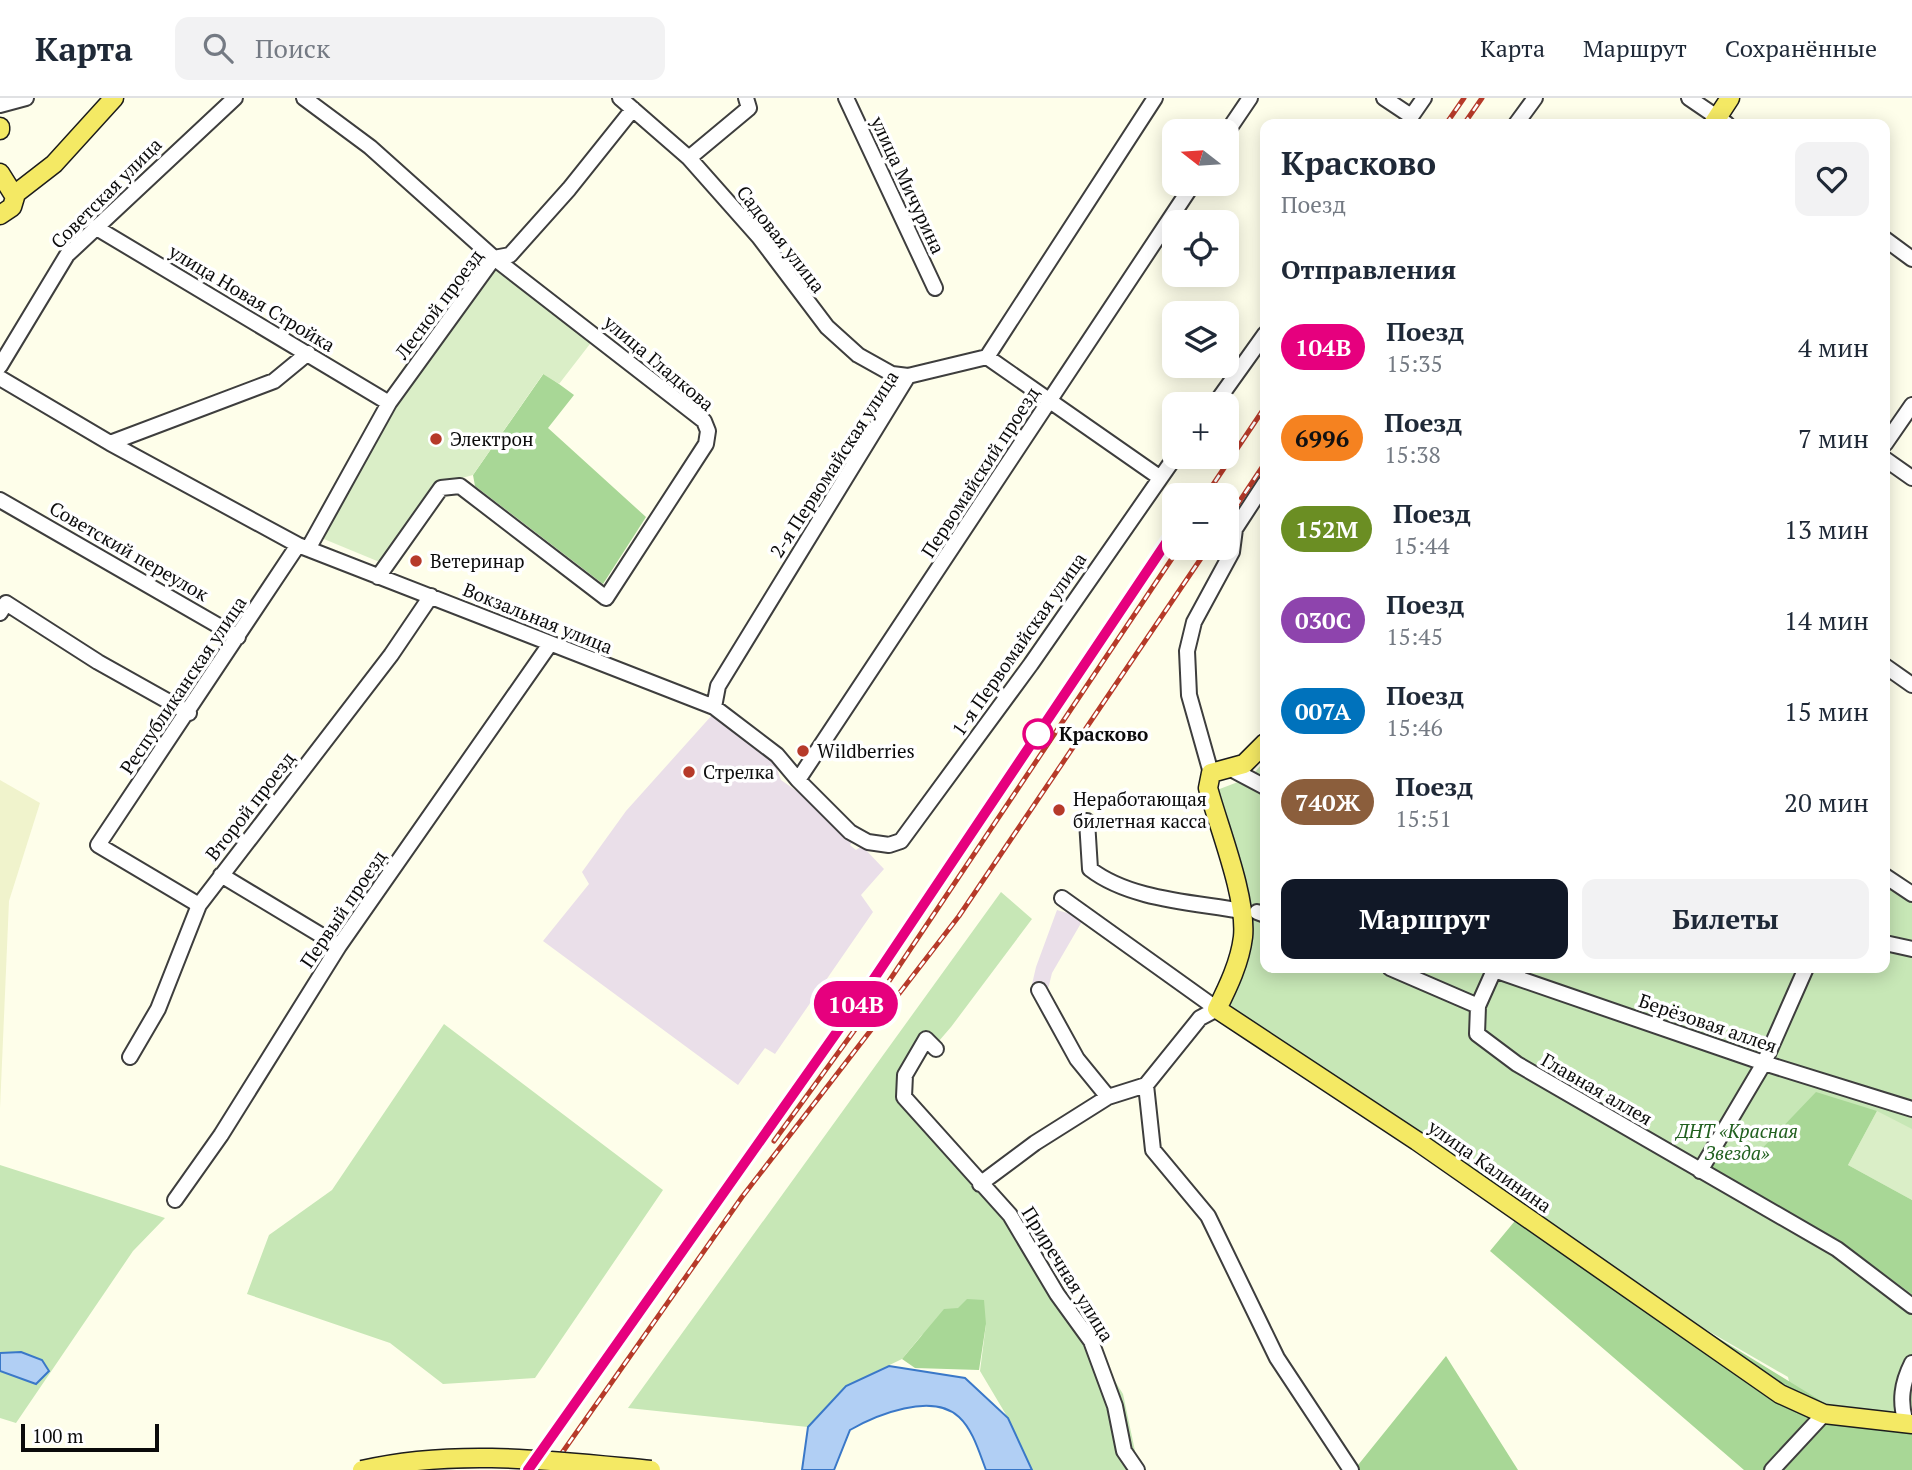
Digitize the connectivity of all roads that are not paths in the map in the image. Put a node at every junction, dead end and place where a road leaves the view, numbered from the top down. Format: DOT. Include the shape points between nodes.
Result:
graph roads {
  1 [pos="26,98"];
  2 [pos="114,98"];
  3 [pos="235,98"];
  4 [pos="304,98"];
  5 [pos="620,98"];
  6 [pos="746,98"];
  7 [pos="846,98"];
  8 [pos="1155,98"];
  9 [pos="1250,98"];
  10 [pos="1384,98"];
  11 [pos="1424,98"];
  12 [pos="1535,98"];
  13 [pos="1689,98"];
  14 [pos="1730,98"];
  15 [pos="0,105"];
  16 [pos="633,109"];
  17 [pos="1236,119"];
  18 [pos="1408,119"];
  19 [pos="1410,119"];
  20 [pos="1520,119"];
  21 [pos="1715,119"];
  22 [pos="1720,119"];
  23 [pos="689,158"];
  24 [pos="5,183"];
  25 [pos="1185,196"];
  26 [pos="1,214"];
  27 [pos="94,227"];
  28 [pos="1890,244"];
  29 [pos="494,258"];
  30 [pos="1912,259"];
  31 [pos="935,288"];
  32 [pos="1260,341"];
  33 [pos="308,353"];
  34 [pos="987,356"];
  35 [pos="0,366"];
  36 [pos="908,376"];
  37 [pos="0,378"];
  38 [pos="1224,392"];
  39 [pos="1049,402"];
  40 [pos="389,403"];
  41 [pos="1912,405"];
  42 [pos="1890,437"];
  43 [pos="110,443"];
  44 [pos="1890,463"];
  45 [pos="1165,469"];
  46 [pos="1159,477"];
  47 [pos="1912,478"];
  48 [pos="1260,491"];
  49 [pos="0,500"];
  50 [pos="303,547"];
  51 [pos="378,577"];
  52 [pos="431,596"];
  53 [pos="0,613"];
  54 [pos="238,636"];
  55 [pos="550,645"];
  56 [pos="1890,670"];
  57 [pos="718,685"];
  58 [pos="1912,685"];
  59 [pos="691,698"];
  60 [pos="714,707"];
  61 [pos="189,713"];
  62 [pos="1260,749"];
  63 [pos="1233,769"];
  64 [pos="1211,773"];
  65 [pos="797,780"];
  66 [pos="1260,784"];
  67 [pos="1087,821"];
  68 [pos="889,845"];
  69 [pos="221,875"];
  70 [pos="1890,879"];
  71 [pos="1912,894"];
  72 [pos="1062,898"];
  73 [pos="199,905"];
  74 [pos="1255,913"];
  75 [pos="1890,944"];
  76 [pos="340,946"];
  77 [pos="1912,949"];
  78 [pos="1402,973"];
  79 [pos="1492,973"];
  80 [pos="1505,973"];
  81 [pos="1804,973"];
  82 [pos="1040,990"];
  83 [pos="1478,1006"];
  84 [pos="1217,1009"];
  85 [pos="936,1049"];
  86 [pos="130,1057"];
  87 [pos="1764,1063"];
  88 [pos="1146,1085"];
  89 [pos="1108,1097"];
  90 [pos="1912,1109"];
  91 [pos="1700,1171"];
  92 [pos="980,1184"];
  93 [pos="175,1200"];
  94 [pos="1912,1306"];
  95 [pos="1912,1363"];
  96 [pos="1824,1414"];
  97 [pos="1909,1423"];
  98 [pos="362,1470"];
  99 [pos="651,1470"];
  100 [pos="1137,1470"];
  101 [pos="1351,1470"];
  102 [pos="1772,1470"];
  1 -- 15 [label="street"];
  2 -- 24 [label="main road" via="54,164"];
  3 -- 27 [label="street, Советская улица"];
  4 -- 29 [label="street" via="370,148"];
  5 -- 16 [label="street, Садовая улица"];
  6 -- 23 [label="street" via="749,108"];
  7 -- 31 [label="street, улица Мичурина"];
  8 -- 34 [label="street"];
  9 -- 17 [label="street"];
  10 -- 18 [label="street"];
  11 -- 19 [label="street"];
  12 -- 20 [label="street"];
  13 -- 21 [label="street"];
  14 -- 22 [label="main road"];
  16 -- 23 [label="street, Садовая улица"];
  16 -- 29 [label="street, Лесной проезд" via="510,254"];
  23 -- 36 [label="street, Садовая улица" via="759,237 827,327 858,355"];
  24 -- 26 [label="main road" via="12,207"];
  25 -- 39 [label="street, Первомайский проезд"];
  27 -- 33 [label="street, улица Новая Стройка"];
  27 -- 35 [label="street, Советская улица" via="67,255"];
  28 -- 30 [label="street"];
  29 -- 40 [label="street, Лесной проезд"];
  29 -- 51 [label="street, улица Гладкова" via="704,421 706,444 606,598 460,486 441,488"];
  32 -- 38 [label="street"];
  33 -- 40 [label="street, улица Новая Стройка"];
  33 -- 43 [label="street" via="274,381"];
  34 -- 36 [label="street, 2-я Первомайская улица"];
  34 -- 39 [label="street"];
  36 -- 57 [label="street, 2-я Первомайская улица"];
  37 -- 43 [label="street, Вокзальная улица"];
  39 -- 46 [label="street"];
  39 -- 65 [label="street, Первомайский проезд"];
  40 -- 50 [label="street, Лесной проезд"];
  41 -- 42 [label="street"];
  43 -- 50 [label="street, Вокзальная улица"];
  44 -- 47 [label="street"];
  45 -- 46 [label="street, 1-я Первомайская улица"];
  46 -- 68 [label="street, 1-я Первомайская улица" via="901,842"];
  48 -- 64 [label="street" via="1235,529 1233,552 1194,622 1187,651 1189,695"];
  49 -- 54 [label="street, Советский переулок"];
  50 -- 51 [label="street, Вокзальная улица"];
  50 -- 54 [label="street, Республиканская улица"];
  51 -- 52 [label="street, Вокзальная улица"];
  52 -- 55 [label="street, Вокзальная улица"];
  52 -- 69 [label="street, Второй проезд" via="391,655"];
  53 -- 61 [label="street" via="6,603"];
  54 -- 61 [label="street, Республиканская улица"];
  55 -- 59 [label="street, Вокзальная улица"];
  55 -- 76 [label="street, Первый проезд"];
  56 -- 58 [label="street"];
  57 -- 59 [label="street"];
  57 -- 60 [label="street, 2-я Первомайская улица"];
  59 -- 60 [label="street, Вокзальная улица"];
  60 -- 65 [label="street, Вокзальная улица" via="777,755"];
  61 -- 73 [label="street, Республиканская улица" via="99,845"];
  62 -- 63 [label="main road"];
  63 -- 64 [label="main road"];
  63 -- 66 [label="street"];
  64 -- 74 [label="main road" via="1208,788"];
  65 -- 68 [label="street, Вокзальная улица" via="850,832 868,842"];
  67 -- 74 [label="street" via="1090,869 1097,874 1134,891"];
  69 -- 73 [label="street, Второй проезд"];
  69 -- 76 [label="street"];
  70 -- 71 [label="street"];
  72 -- 84 [label="street, улица Калинина"];
  73 -- 86 [label="street, Второй проезд" via="158,1009"];
  74 -- 84 [label="main road"];
  75 -- 77 [label="street"];
  76 -- 93 [label="street, Первый проезд"];
  78 -- 83 [label="street"];
  79 -- 83 [label="street"];
  80 -- 87 [label="street, Берёзовая аллея"];
  81 -- 87 [label="street"];
  82 -- 89 [label="street" via="1077,1059"];
  83 -- 91 [label="street, Главная аллея" via="1476,1034"];
  84 -- 88 [label="street" via="1200,1018"];
  84 -- 96 [label="main road, улица Калинина" via="1417,1141 1728,1360 1780,1394"];
  85 -- 92 [label="street, Приречная улица" via="926,1039 905,1075 904,1097"];
  87 -- 90 [label="street, Берёзовая аллея"];
  87 -- 91 [label="street"];
  88 -- 89 [label="street"];
  88 -- 101 [label="street" via="1153,1150 1208,1216 1277,1358"];
  89 -- 92 [label="street"];
  91 -- 94 [label="street, Главная аллея" via="1837,1249"];
  92 -- 100 [label="street, Приречная улица" via="1010,1215 1057,1294 1091,1340 1115,1406 1124,1451"];
  95 -- 97 [label="street" via="1901,1408"];
  96 -- 97 [label="main road, улица Калинина"];
  96 -- 102 [label="street"];
  98 -- 99 [label="main road, bridge" via="402,1461 513,1458"];
}
